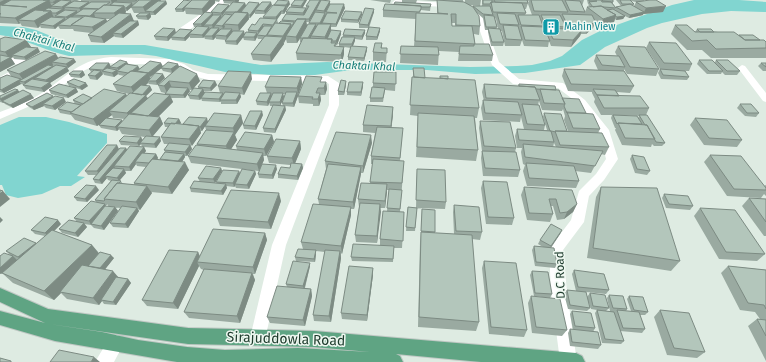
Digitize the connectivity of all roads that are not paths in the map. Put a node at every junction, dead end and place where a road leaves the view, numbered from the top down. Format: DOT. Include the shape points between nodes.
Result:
graph roads {
  1 [pos="223,0"];
  2 [pos="397,2"];
  3 [pos="183,30"];
  4 [pos="0,59"];
  5 [pos="742,68"];
  6 [pos="0,81"];
  7 [pos="766,99"];
  8 [pos="0,116"];
  9 [pos="0,295"];
  10 [pos="0,318"];
  11 [pos="258,338"];
  12 [pos="116,343"];
  13 [pos="104,362"];
  14 [pos="394,362"];
  15 [pos="571,362"];
  1 -- 3 [label="street"];
  2 -- 15 [label="street, D.C Road" via="468,8 480,20 495,63 516,82 560,85 582,102 604,130 612,160 600,177 582,194 577,222 556,248 559,292"];
  4 -- 6 [label="street" via="28,63"];
  5 -- 7 [label="street"];
  8 -- 11 [label="street" via="41,98 78,70 98,61 169,62 208,77 332,81 334,105 279,245"];
  9 -- 11 [label="main road, Sirajuddowla Road" via="46,316 188,336"];
  10 -- 12 [label="main road, Sirajuddowla Road" via="55,333"];
  11 -- 15 [label="main road, Sirajuddowla Road" via="314,339"];
  12 -- 13 [label="street"];
  12 -- 14 [label="main road, Sirajuddowla Road" via="180,354 224,358 298,356"];
}
